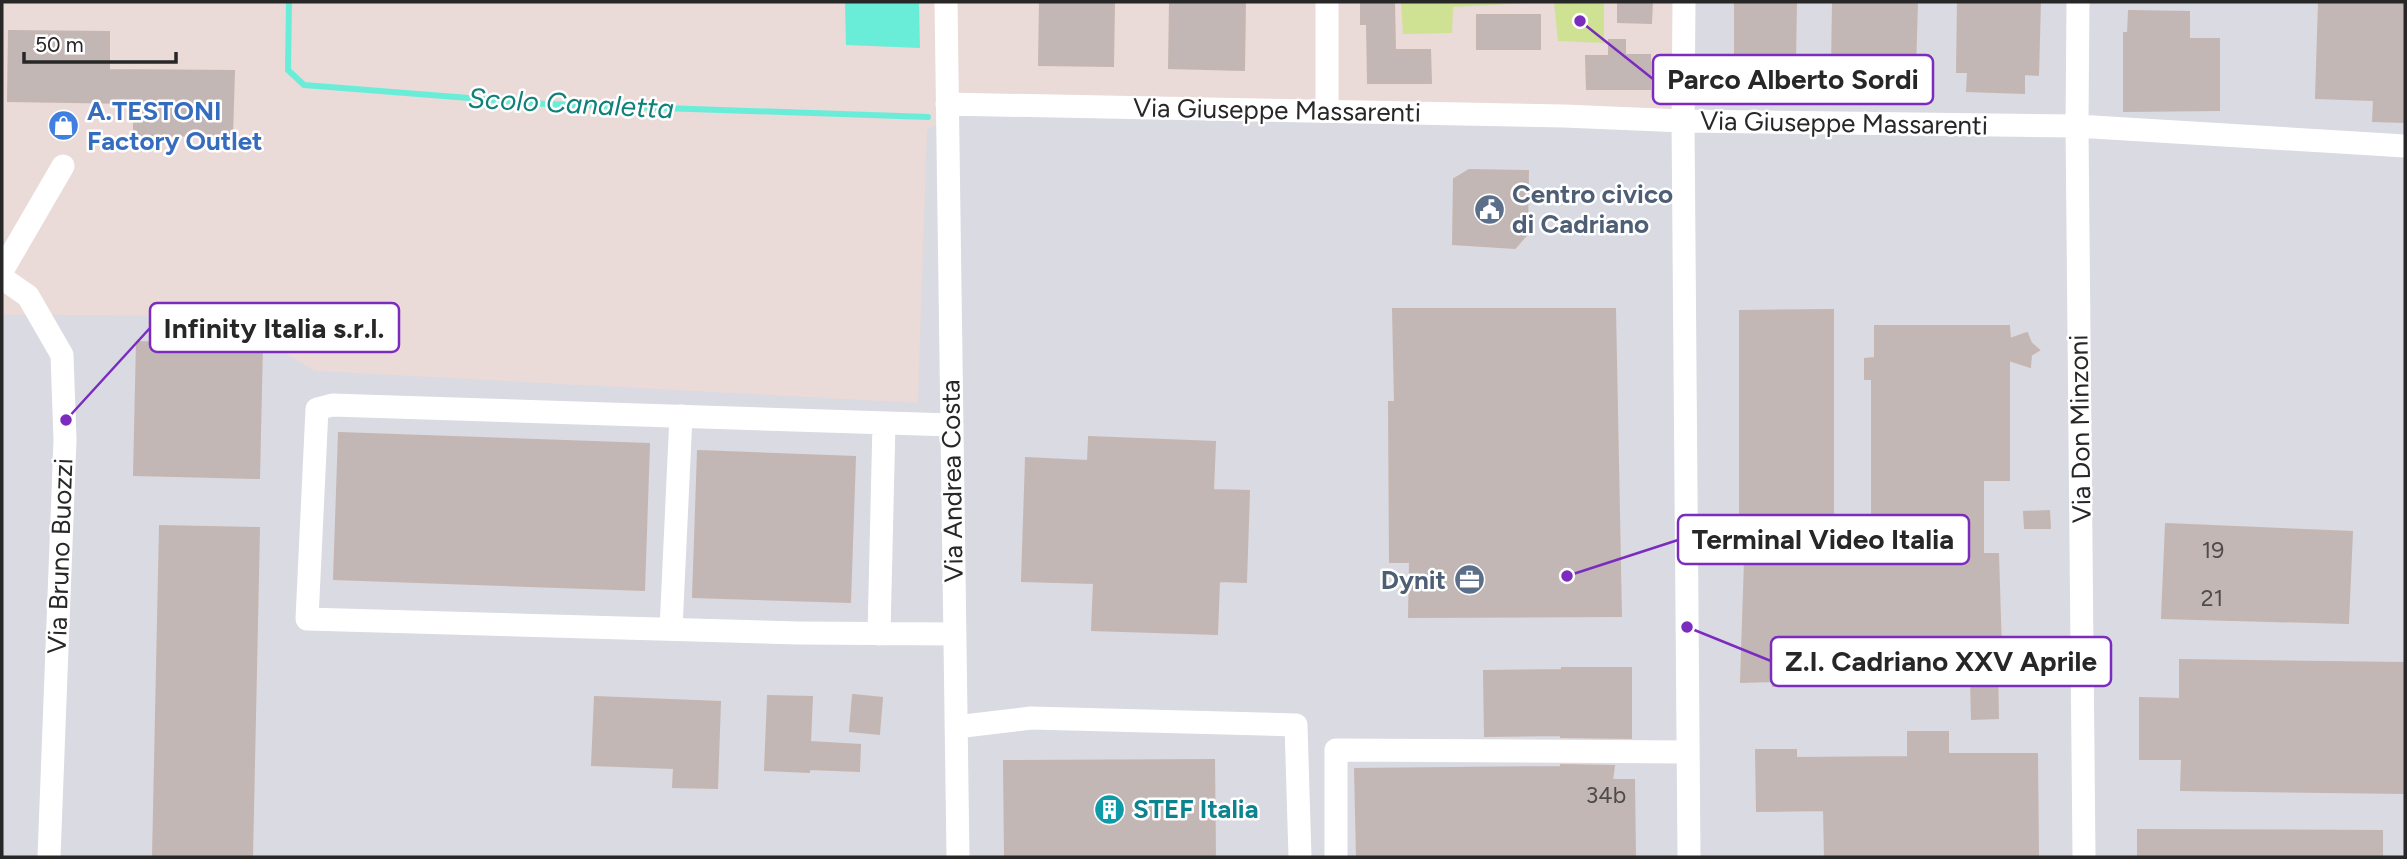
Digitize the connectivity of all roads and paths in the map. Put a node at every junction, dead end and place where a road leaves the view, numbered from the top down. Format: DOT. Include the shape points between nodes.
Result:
graph roads {
  1 [pos="946,2"];
  2 [pos="1327,2"];
  3 [pos="1684,2"];
  4 [pos="2078,2"];
  5 [pos="947,104"];
  6 [pos="1327,111"];
  7 [pos="1683,121"];
  8 [pos="2077,126"];
  9 [pos="2405,146"];
  10 [pos="63,166"];
  11 [pos="2,271"];
  12 [pos="2,278"];
  13 [pos="681,416"];
  14 [pos="884,423"];
  15 [pos="951,425"];
  16 [pos="671,629"];
  17 [pos="879,634"];
  18 [pos="954,634"];
  19 [pos="956,727"];
  20 [pos="1688,752"];
  21 [pos="49,857"];
  22 [pos="958,857"];
  23 [pos="1300,857"];
  24 [pos="1336,857"];
  25 [pos="1689,857"];
  26 [pos="2084,857"];
  1 -- 5 [label="street, Via Andrea Costa"];
  2 -- 6 [label="street"];
  3 -- 7 [label="street"];
  4 -- 8 [label="street, Via Don Minzoni"];
  5 -- 6 [label="street, Via Giuseppe Massarenti"];
  5 -- 15 [label="street, Via Andrea Costa"];
  6 -- 7 [label="street, Via Giuseppe Massarenti"];
  7 -- 8 [label="street, Via Giuseppe Massarenti"];
  7 -- 20 [label="street"];
  8 -- 9 [label="street, Via Giuseppe Massarenti"];
  8 -- 26 [label="street, Via Don Minzoni"];
  10 -- 11 [label="street"];
  12 -- 21 [label="street, Via Bruno Buozzi" via="28,296 62,355 65,440"];
  13 -- 14 [label="street"];
  13 -- 16 [label="street"];
  13 -- 16 [label="street" via="332,405 317,409 316,422 307,619"];
  14 -- 15 [label="street"];
  14 -- 17 [label="street"];
  15 -- 18 [label="street, Via Andrea Costa"];
  16 -- 17 [label="street"];
  17 -- 18 [label="street"];
  18 -- 19 [label="street, Via Andrea Costa"];
  19 -- 22 [label="street, Via Andrea Costa"];
  19 -- 23 [label="street" via="1031,718 1296,725"];
  20 -- 24 [label="street" via="1336,750"];
  20 -- 25 [label="street"];
}
